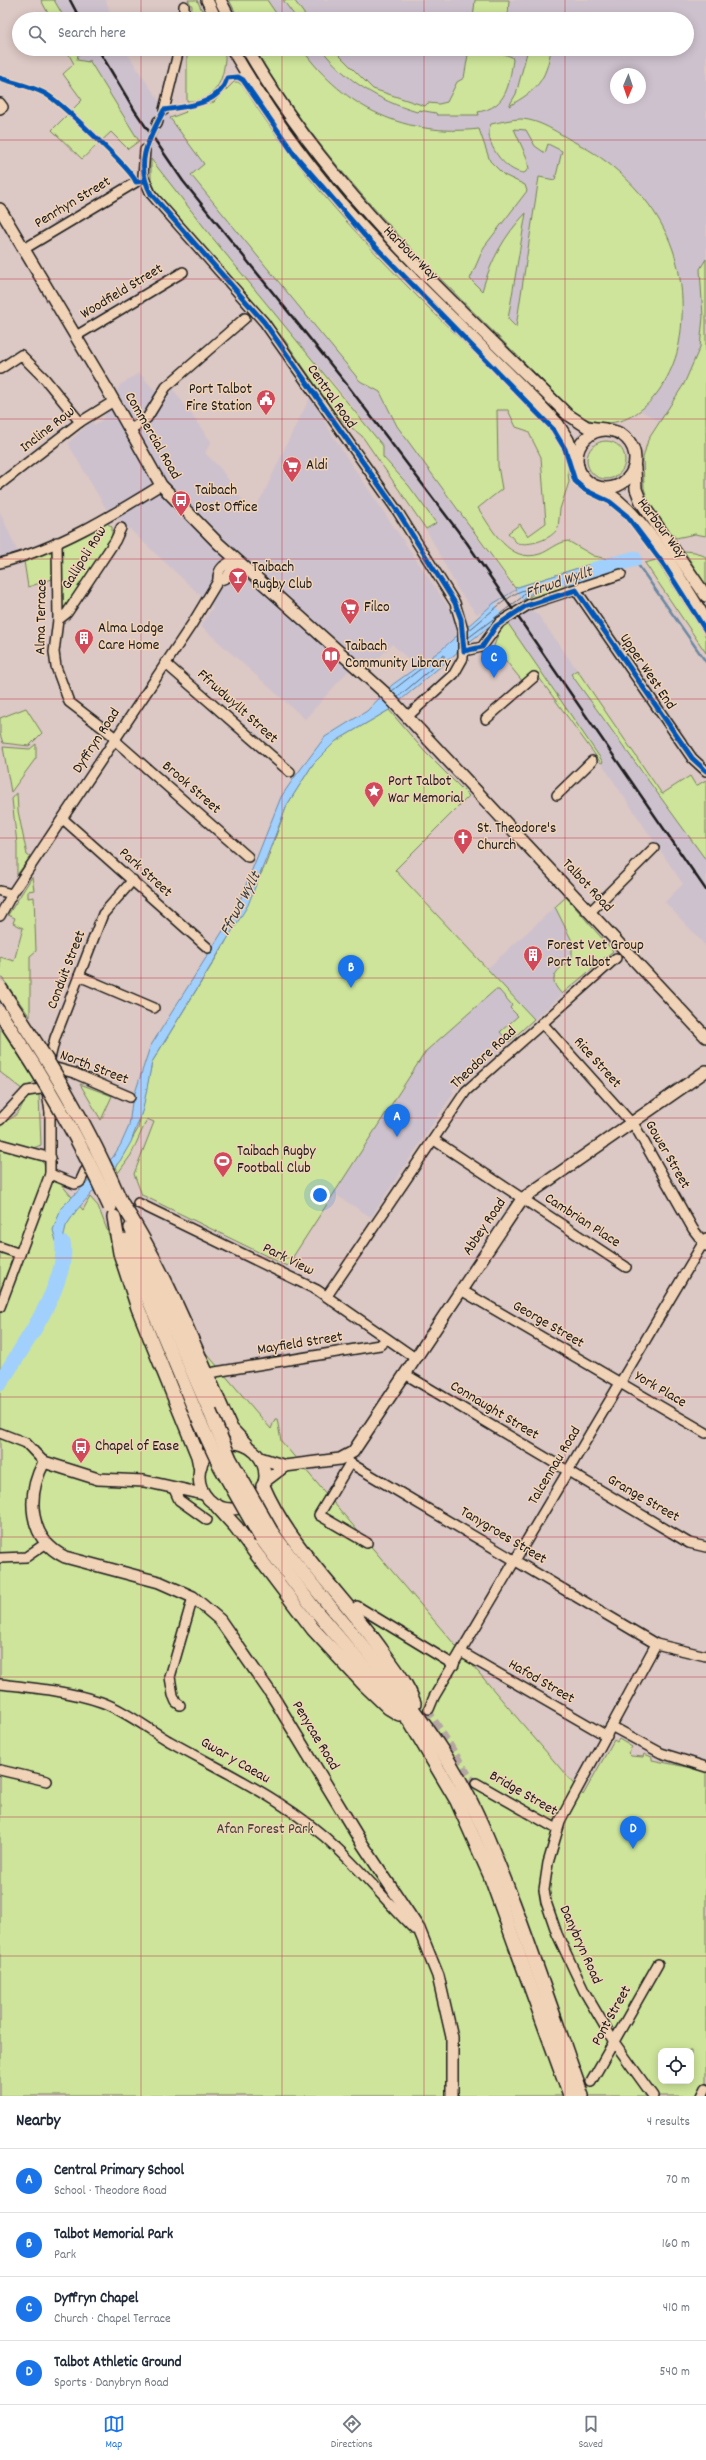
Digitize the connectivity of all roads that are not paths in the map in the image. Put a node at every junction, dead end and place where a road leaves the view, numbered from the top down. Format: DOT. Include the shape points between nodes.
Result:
graph roads {
  1 [pos="207,0"];
  2 [pos="220,0"];
  3 [pos="184,6"];
  4 [pos="184,12"];
  5 [pos="213,12"];
  6 [pos="226,12"];
  7 [pos="177,56"];
  8 [pos="236,56"];
  9 [pos="251,56"];
  10 [pos="164,110"];
  11 [pos="145,150"];
  12 [pos="141,181"];
  13 [pos="0,209"];
  14 [pos="24,249"];
  15 [pos="182,272"];
  16 [pos="245,318"];
  17 [pos="76,336"];
  18 [pos="0,369"];
  19 [pos="114,401"];
  20 [pos="80,422"];
  21 [pos="605,429"];
  22 [pos="130,430"];
  23 [pos="635,466"];
  24 [pos="578,467"];
  25 [pos="0,484"];
  26 [pos="161,485"];
  27 [pos="595,486"];
  28 [pos="121,528"];
  29 [pos="57,542"];
  30 [pos="237,560"];
  31 [pos="0,563"];
  32 [pos="621,574"];
  33 [pos="576,590"];
  34 [pos="706,596"];
  35 [pos="58,620"];
  36 [pos="706,620"];
  37 [pos="464,649"];
  38 [pos="165,663"];
  39 [pos="534,677"];
  40 [pos="396,704"];
  41 [pos="407,717"];
  42 [pos="486,719"];
  43 [pos="116,740"];
  44 [pos="592,761"];
  45 [pos="704,768"];
  46 [pos="290,772"];
  47 [pos="556,795"];
  48 [pos="63,819"];
  49 [pos="654,848"];
  50 [pos="248,857"];
  51 [pos="133,880"];
  52 [pos="0,891"];
  53 [pos="12,894"];
  54 [pos="591,911"];
  55 [pos="0,916"];
  56 [pos="208,948"];
  57 [pos="616,958"];
  58 [pos="80,976"];
  59 [pos="0,988"];
  60 [pos="154,1008"];
  61 [pos="0,1013"];
  62 [pos="542,1023"];
  63 [pos="706,1037"];
  64 [pos="47,1066"];
  65 [pos="706,1071"];
  66 [pos="47,1084"];
  67 [pos="130,1097"];
  68 [pos="0,1120"];
  69 [pos="632,1122"];
  70 [pos="434,1140"];
  71 [pos="0,1144"];
  72 [pos="51,1158"];
  73 [pos="85,1171"];
  74 [pos="50,1174"];
  75 [pos="522,1198"];
  76 [pos="138,1203"];
  77 [pos="115,1208"];
  78 [pos="705,1242"];
  79 [pos="0,1247"];
  80 [pos="20,1254"];
  81 [pos="626,1267"];
  82 [pos="461,1290"];
  83 [pos="327,1296"];
  84 [pos="0,1308"];
  85 [pos="387,1339"];
  86 [pos="415,1358"];
  87 [pos="215,1372"];
  88 [pos="405,1374"];
  89 [pos="620,1384"];
  90 [pos="0,1433"];
  91 [pos="706,1433"];
  92 [pos="246,1445"];
  93 [pos="260,1458"];
  94 [pos="348,1460"];
  95 [pos="44,1462"];
  96 [pos="285,1466"];
  97 [pos="199,1470"];
  98 [pos="568,1472"];
  99 [pos="264,1484"];
  100 [pos="175,1487"];
  101 [pos="203,1494"];
  102 [pos="217,1506"];
  103 [pos="207,1520"];
  104 [pos="266,1534"];
  105 [pos="367,1543"];
  106 [pos="45,1544"];
  107 [pos="706,1546"];
  108 [pos="0,1558"];
  109 [pos="516,1561"];
  110 [pos="193,1597"];
  111 [pos="358,1606"];
  112 [pos="656,1644"];
  113 [pos="461,1652"];
  114 [pos="706,1656"];
  115 [pos="454,1665"];
  116 [pos="0,1684"];
  117 [pos="180,1705"];
  118 [pos="418,1715"];
  119 [pos="611,1726"];
  120 [pos="607,1736"];
  121 [pos="706,1767"];
  122 [pos="0,1770"];
  123 [pos="47,1781"];
  124 [pos="476,1783"];
  125 [pos="557,1829"];
  126 [pos="419,1929"];
  127 [pos="658,1964"];
  128 [pos="614,2042"];
  129 [pos="591,2082"];
  130 [pos="706,2088"];
  131 [pos="452,2096"];
  132 [pos="570,2096"];
  133 [pos="582,2096"];
  134 [pos="653,2096"];
  135 [pos="702,2096"];
  1 -- 5 [label="main road"];
  2 -- 6 [label="main road"];
  3 -- 4 [label="street"];
  7 -- 10 [label="street"];
  8 -- 24 [label="main road, Harbour Way" via="272,113 327,186 391,256 558,424 568,440"];
  9 -- 21 [label="main road, Harbour Way" via="299,131 364,211 567,414 587,427"];
  11 -- 12 [label="street"];
  12 -- 14 [label="street, Penrhyn Street"];
  12 -- 37 [label="street, Central Road" via="264,322 398,512 455,603 463,630"];
  13 -- 14 [label="main road, Commercial Road"];
  14 -- 17 [label="main road, Commercial Road"];
  15 -- 17 [label="street, Woodfield Street"];
  16 -- 22 [label="street" via="166,387 148,418"];
  17 -- 19 [label="main road, Commercial Road"];
  18 -- 20 [label="street" via="21,355 45,379"];
  19 -- 20 [label="street, Incline Row"];
  19 -- 22 [label="main road, Commercial Road"];
  20 -- 25 [label="street, Incline Row"];
  21 -- 23 [label="main road" via="621,433 628,439 635,453"];
  21 -- 24 [label="main road" via="593,433 582,442 577,454"];
  22 -- 26 [label="main road, Commercial Road"];
  23 -- 27 [label="main road" via="621,485 612,488"];
  23 -- 34 [label="main road, Harbour Way" via="636,490 641,502"];
  24 -- 27 [label="main road" via="584,478"];
  26 -- 29 [label="street" via="107,518"];
  26 -- 30 [label="main road, Commercial Road"];
  27 -- 36 [label="main road, Harbour Way" via="611,494 633,514 659,548"];
  28 -- 35 [label="street, Gallipoli Row" via="67,613"];
  29 -- 31 [label="street" via="20,558"];
  29 -- 35 [label="street, Alma Terrace"];
  30 -- 38 [label="street, Dyffryn Road" via="226,578 218,581"];
  30 -- 40 [label="main road, Commercial Road"];
  32 -- 33 [label="street"];
  33 -- 37 [label="street" via="526,606 496,626 482,647"];
  33 -- 45 [label="street, Upper West End" via="692,758"];
  35 -- 43 [label="street, Alma Terrace" via="54,645 55,660 67,698 73,707"];
  37 -- 41 [label="street" via="461,664 454,674"];
  38 -- 43 [label="street, Dyffryn Road"];
  38 -- 46 [label="street, Ffrwdwyllt Street"];
  39 -- 42 [label="street"];
  40 -- 41 [label="main road, Talbot Road"];
  41 -- 54 [label="main road, Talbot Road"];
  43 -- 48 [label="street, Dyffryn Road"];
  43 -- 50 [label="street, Brook Street"];
  44 -- 47 [label="street"];
  48 -- 51 [label="street, Park Street"];
  48 -- 53 [label="street, Dyffryn Road"];
  49 -- 54 [label="street"];
  51 -- 56 [label="street, Park Street"];
  51 -- 58 [label="street, Conduit Street" via="103,914"];
  52 -- 53 [label="street"];
  53 -- 55 [label="street, Dyffryn Road"];
  54 -- 63 [label="main road, Talbot Road"];
  57 -- 62 [label="street, Theodore Road"];
  58 -- 60 [label="street"];
  58 -- 64 [label="street, Conduit Street" via="55,1038"];
  59 -- 77 [label="highway, bridge" via="69,1094 102,1157"];
  61 -- 77 [label="highway, bridge" via="54,1095"];
  62 -- 69 [label="street, Rice Street"];
  62 -- 70 [label="street, Theodore Road" via="466,1091"];
  64 -- 66 [label="street, Conduit Street"];
  64 -- 67 [label="street, North Street" via="74,1073"];
  65 -- 69 [label="main road, Abbey Road"];
  66 -- 68 [label="street" via="28,1091"];
  66 -- 72 [label="street, Conduit Street"];
  69 -- 75 [label="main road, Abbey Road"];
  69 -- 78 [label="street, Gower Street"];
  70 -- 75 [label="street, Cambrian Place"];
  70 -- 83 [label="street, Theodore Road"];
  71 -- 72 [label="street"];
  72 -- 74 [label="street, Conduit Street"];
  73 -- 74 [label="street" via="80,1182 75,1184"];
  74 -- 80 [label="street, Conduit Street"];
  75 -- 81 [label="street, Cambrian Place"];
  75 -- 82 [label="main road, Abbey Road"];
  76 -- 83 [label="street, Park View"];
  77 -- 92 [label="highway" via="144,1238 231,1429"];
  77 -- 97 [label="highway" via="120,1253 138,1308 198,1456"];
  77 -- 104 [label="highway, bridge" via="142,1256 230,1459"];
  77 -- 104 [label="highway, bridge" via="198,1418 220,1466"];
  78 -- 89 [label="street, Talcennau Road"];
  79 -- 80 [label="street"];
  80 -- 84 [label="street, Conduit Street"];
  82 -- 86 [label="main road, Abbey Road"];
  82 -- 89 [label="street, George Street"];
  83 -- 85 [label="street, Park View"];
  85 -- 86 [label="street, Park View"];
  85 -- 87 [label="street, Mayfield Street" via="380,1345"];
  86 -- 88 [label="main road, Abbey Road"];
  88 -- 94 [label="main road, Abbey Road"];
  88 -- 98 [label="street, Connaught Street"];
  89 -- 91 [label="street, York Place"];
  89 -- 98 [label="street, Talcennau Road"];
  90 -- 95 [label="street" via="26,1443"];
  92 -- 93 [label="main road"];
  92 -- 97 [label="main road" via="230,1442 210,1450"];
  93 -- 96 [label="main road"];
  93 -- 99 [label="main road" via="264,1470"];
  94 -- 96 [label="main road"];
  94 -- 105 [label="street" via="319,1515"];
  94 -- 109 [label="street, Tanygroes Street"];
  95 -- 100 [label="main road" via="98,1478 144,1481"];
  95 -- 106 [label="main road" via="35,1487 33,1520"];
  96 -- 99 [label="main road"];
  97 -- 100 [label="main road"];
  97 -- 101 [label="main road"];
  98 -- 107 [label="street, Grange Street" via="689,1542"];
  98 -- 109 [label="street, Talcennau Road"];
  99 -- 102 [label="main road" via="257,1497 242,1507 232,1509"];
  99 -- 118 [label="highway" via="278,1515 297,1543 352,1610 408,1685"];
  100 -- 101 [label="main road"];
  100 -- 103 [label="street" via="174,1492 179,1500"];
  101 -- 102 [label="main road"];
  102 -- 118 [label="highway" via="236,1527 312,1629 389,1708"];
  104 -- 118 [label="highway" via="316,1611"];
  106 -- 108 [label="street" via="26,1557"];
  106 -- 110 [label="main road, Penycae Road" via="65,1557 159,1582"];
  109 -- 112 [label="street, Tanygroes Street"];
  109 -- 113 [label="street, Talcennau Road"];
  110 -- 117 [label="street" via="170,1677 176,1702"];
  110 -- 126 [label="main road, Penycae Road" via="220,1620 272,1695 358,1836"];
  111 -- 115 [label="street"];
  112 -- 114 [label="street, Tanygroes Street"];
  112 -- 119 [label="street, Danybryn Road"];
  113 -- 115 [label="street, Talcennau Road"];
  113 -- 120 [label="street, Hafod Street"];
  115 -- 118 [label="street, Talcennau Road" via="434,1697"];
  116 -- 126 [label="street, Gwar y Caeau" via="82,1696 103,1703 237,1776 311,1826 339,1849 409,1924"];
  118 -- 132 [label="highway" via="490,1875"];
  118 -- 133 [label="highway" via="450,1763 489,1838"];
  119 -- 120 [label="street, Danybryn Road"];
  119 -- 121 [label="street" via="661,1754"];
  120 -- 125 [label="street, Danybryn Road"];
  122 -- 123 [label="street"];
  124 -- 125 [label="street, Bridge Street"];
  125 -- 128 [label="street, Danybryn Road" via="545,1879 546,1902 571,1965"];
  126 -- 131 [label="main road, Penycae Road" via="438,1976 452,2037"];
  127 -- 128 [label="street, Pont Street"];
  128 -- 129 [label="street, Pont Street"];
  128 -- 134 [label="street, Danybryn Road"];
  130 -- 135 [label="street"];
}
